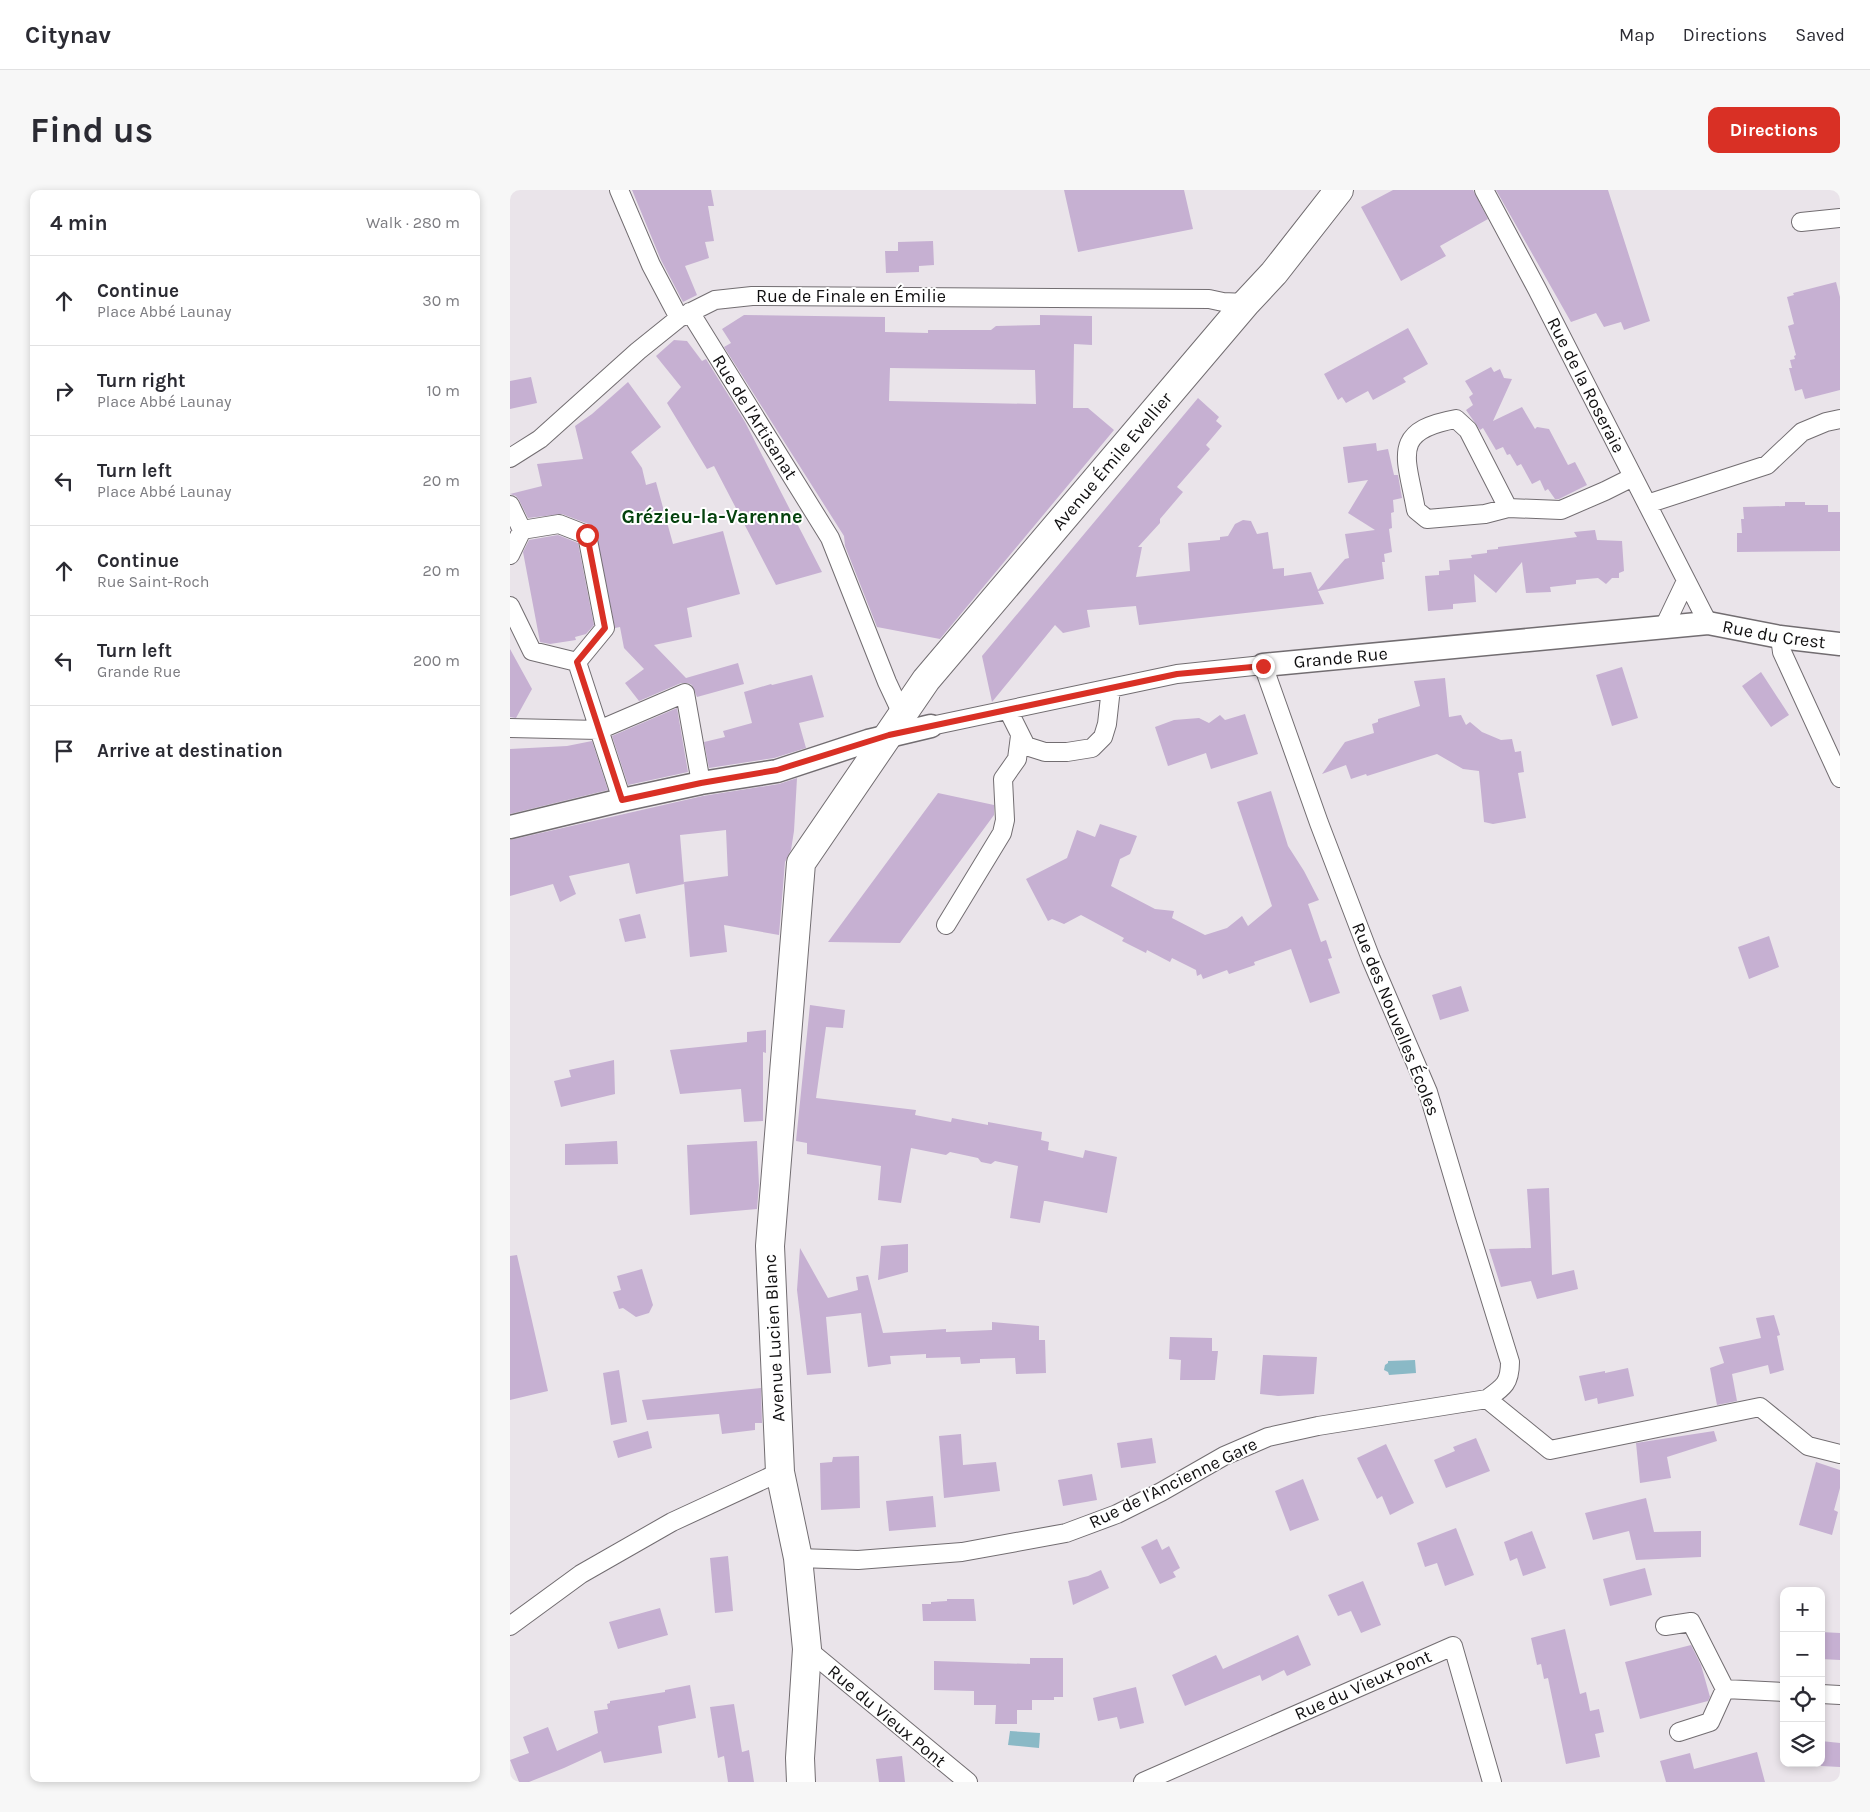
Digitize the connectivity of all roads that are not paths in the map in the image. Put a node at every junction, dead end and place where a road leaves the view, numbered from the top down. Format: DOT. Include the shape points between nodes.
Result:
graph roads {
  1 [pos="619,190"];
  2 [pos="1339,190"];
  3 [pos="1484,190"];
  4 [pos="1840,218"];
  5 [pos="1801,222"];
  6 [pos="1246,303"];
  7 [pos="684,315"];
  8 [pos="1840,419"];
  9 [pos="510,458"];
  10 [pos="1633,477"];
  11 [pos="1647,504"];
  12 [pos="510,505"];
  13 [pos="1508,508"];
  14 [pos="522,530"];
  15 [pos="510,555"];
  16 [pos="1686,581"];
  17 [pos="510,606"];
  18 [pos="1708,623"];
  19 [pos="1664,627"];
  20 [pos="1780,637"];
  21 [pos="1840,644"];
  22 [pos="577,662"];
  23 [pos="1263,666"];
  24 [pos="1111,688"];
  25 [pos="1008,710"];
  26 [pos="895,725"];
  27 [pos="931,726"];
  28 [pos="510,728"];
  29 [pos="599,730"];
  30 [pos="1020,736"];
  31 [pos="1840,778"];
  32 [pos="701,783"];
  33 [pos="622,800"];
  34 [pos="510,828"];
  35 [pos="799,893"];
  36 [pos="946,925"];
  37 [pos="1487,1399"];
  38 [pos="1840,1454"];
  39 [pos="780,1472"];
  40 [pos="798,1558"];
  41 [pos="510,1626"];
  42 [pos="1665,1626"];
  43 [pos="807,1649"];
  44 [pos="1725,1689"];
  45 [pos="1780,1692"];
  46 [pos="1825,1694"];
  47 [pos="1840,1695"];
  48 [pos="1679,1732"];
  49 [pos="801,1782"];
  50 [pos="968,1782"];
  51 [pos="1143,1782"];
  52 [pos="1492,1782"];
  1 -- 7 [label="street, Rue de l'Artisanat" via="651,265"];
  2 -- 6 [label="main road, Avenue Émile Evellier" via="1274,273"];
  3 -- 10 [label="street, Rue de la Roseraie"];
  4 -- 5 [label="street"];
  6 -- 7 [label="street, Rue de Finale en Émilie" via="1131,297 752,296 715,300"];
  6 -- 26 [label="main road, Avenue Émile Evellier" via="926,680"];
  7 -- 9 [label="street, Rue de Finale en Émilie" via="638,351 540,439"];
  7 -- 26 [label="street, Rue de l'Artisanat" via="830,538 887,682"];
  8 -- 11 [label="street" via="1802,432 1767,466"];
  10 -- 11 [label="street, Rue de la Roseraie"];
  10 -- 13 [label="street" via="1561,510"];
  11 -- 16 [label="street, Rue de la Roseraie"];
  12 -- 14 [label="street"];
  13 -- 13 [label="street" via="1468,430 1456,419 1422,429 1409,440 1406,451 1416,510 1427,519 1485,514"];
  14 -- 15 [label="street"];
  14 -- 22 [label="street" via="559,524 587,535 605,628"];
  16 -- 18 [label="street, Rue de la Roseraie"];
  16 -- 19 [label="street"];
  17 -- 22 [label="street" via="532,651"];
  18 -- 19 [label="street, Grande Rue"];
  18 -- 20 [label="street, Rue du Crest"];
  19 -- 23 [label="street, Grande Rue"];
  20 -- 21 [label="street, Rue du Crest"];
  20 -- 31 [label="street" via="1782,652"];
  22 -- 29 [label="street"];
  23 -- 24 [label="street, Grande Rue" via="1177,674"];
  23 -- 37 [label="street, Rue des Nouvelles Écoles" via="1371,959 1428,1092 1503,1337 1510,1375 1502,1388"];
  24 -- 25 [label="street, Grande Rue"];
  24 -- 30 [label="street" via="1103,737 1092,748 1045,752 1026,746"];
  25 -- 27 [label="street, Grande Rue"];
  25 -- 30 [label="street"];
  26 -- 27 [label="street, Grande Rue"];
  26 -- 32 [label="street, Grande Rue" via="777,770"];
  26 -- 35 [label="main road, Avenue Émile Evellier" via="801,863"];
  28 -- 29 [label="street"];
  29 -- 32 [label="street" via="685,693"];
  29 -- 33 [label="street"];
  30 -- 36 [label="street" via="1017,759 1003,779 1005,820 1002,833"];
  32 -- 33 [label="street, Grande Rue"];
  33 -- 34 [label="street, Grande Rue"];
  35 -- 39 [label="main road, Avenue Lucien Blanc" via="770,1246"];
  37 -- 38 [label="street" via="1550,1450 1760,1407 1808,1446"];
  37 -- 40 [label="street, Rue de l'Ancienne Gare" via="1268,1437 1224,1456 1117,1514 1066,1533 962,1552 858,1560"];
  39 -- 40 [label="main road, Avenue Lucien Blanc"];
  39 -- 41 [label="street" via="672,1522 581,1574"];
  40 -- 43 [label="main road, Avenue Lucien Blanc"];
  42 -- 44 [label="street" via="1691,1622"];
  43 -- 49 [label="main road, Avenue Lucien Blanc"];
  43 -- 50 [label="street, Rue du Vieux Pont"];
  44 -- 45 [label="street"];
  44 -- 48 [label="street" via="1710,1722"];
  46 -- 47 [label="street"];
  51 -- 52 [label="street, Rue du Vieux Pont" via="1453,1646"];
}
